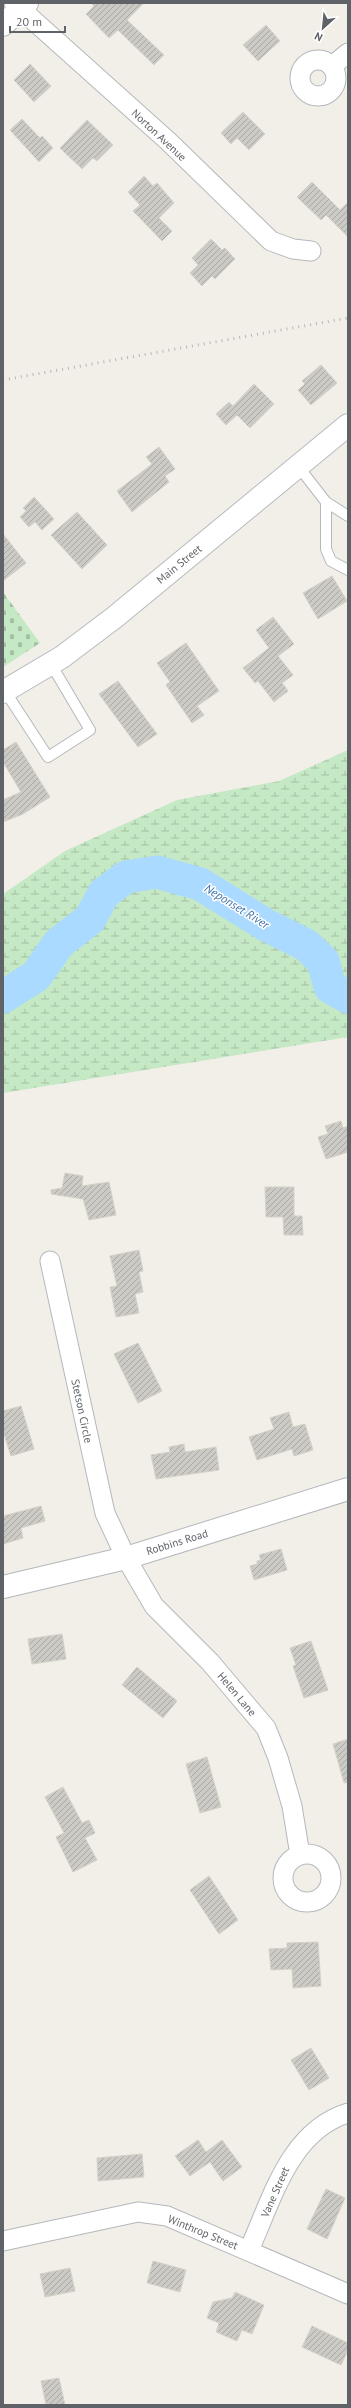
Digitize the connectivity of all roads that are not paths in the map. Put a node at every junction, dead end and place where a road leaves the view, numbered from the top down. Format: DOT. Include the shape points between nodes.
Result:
graph roads {
  1 [pos="20,5"];
  2 [pos="3,25"];
  3 [pos="348,53"];
  4 [pos="332,66"];
  5 [pos="311,251"];
  6 [pos="348,425"];
  7 [pos="298,466"];
  8 [pos="326,502"];
  9 [pos="348,516"];
  10 [pos="348,570"];
  11 [pos="51,664"];
  12 [pos="4,692"];
  13 [pos="50,1261"];
  14 [pos="348,1489"];
  15 [pos="126,1558"];
  16 [pos="3,1587"];
  17 [pos="300,1855"];
  18 [pos="348,2114"];
  19 [pos="3,2241"];
  20 [pos="249,2250"];
  21 [pos="348,2294"];
  1 -- 2 [label="main road"];
  1 -- 5 [label="street, Norton Avenue" via="271,241 294,249"];
  3 -- 4 [label="street"];
  6 -- 7 [label="main road, Main Street"];
  7 -- 8 [label="lane"];
  7 -- 11 [label="main road, Main Street" via="115,617"];
  8 -- 9 [label="lane"];
  8 -- 10 [label="lane" via="326,549 331,561"];
  11 -- 12 [label="main road, Main Street"];
  11 -- 12 [label="lane" via="90,730 48,757"];
  13 -- 15 [label="street, Stetson Circle" via="105,1513"];
  14 -- 15 [label="main road, Robbins Road"];
  15 -- 16 [label="main road, Robbins Road"];
  15 -- 17 [label="street, Helen Lane" via="154,1606 210,1662 266,1728 292,1806"];
  18 -- 20 [label="street, Vane Street" via="331,2118 310,2136 286,2165"];
  19 -- 20 [label="street, Winthrop Street" via="138,2212 167,2216"];
  20 -- 21 [label="street, Winthrop Street"];
}
